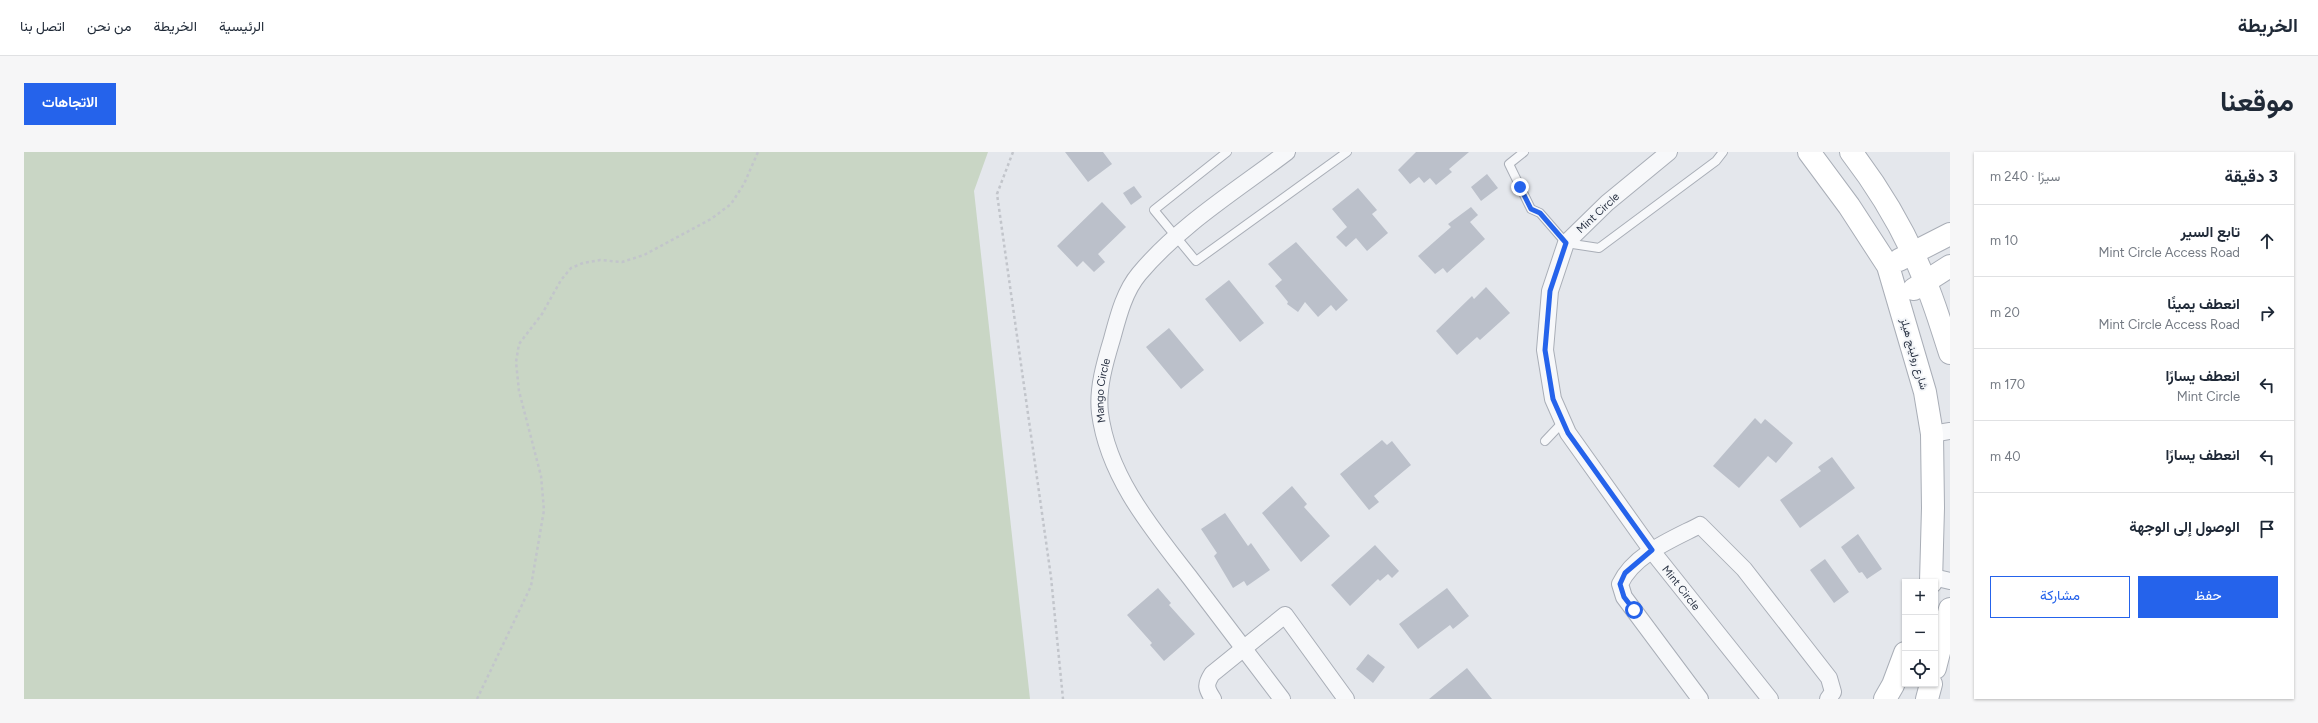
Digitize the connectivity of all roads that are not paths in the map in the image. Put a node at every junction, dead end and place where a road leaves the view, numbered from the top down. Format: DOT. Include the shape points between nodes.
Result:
graph roads {
  1 [pos="1227,152"];
  2 [pos="1287,152"];
  3 [pos="1348,152"];
  4 [pos="1524,152"];
  5 [pos="1669,152"];
  6 [pos="1723,152"];
  7 [pos="1809,152"];
  8 [pos="1851,152"];
  9 [pos="1950,234"];
  10 [pos="1176,236"];
  11 [pos="1566,243"];
  12 [pos="1913,254"];
  13 [pos="1888,266"];
  14 [pos="1950,266"];
  15 [pos="1926,282"];
  16 [pos="1898,300"];
  17 [pos="1950,353"];
  18 [pos="1563,422"];
  19 [pos="1941,432"];
  20 [pos="1545,441"];
  21 [pos="1652,550"];
  22 [pos="1938,580"];
  23 [pos="1950,609"];
  24 [pos="1243,648"];
  25 [pos="1938,656"];
  26 [pos="1902,661"];
  27 [pos="1930,687"];
  28 [pos="1213,699"];
  29 [pos="1282,699"];
  30 [pos="1346,699"];
  31 [pos="1700,699"];
  32 [pos="1770,699"];
  33 [pos="1828,699"];
  34 [pos="1885,699"];
  35 [pos="1927,699"];
  1 -- 10 [label="lane" via="1154,210"];
  2 -- 10 [label="street, Mango Circle"];
  3 -- 10 [label="lane" via="1196,261"];
  4 -- 11 [label="lane" via="1509,164 1531,209 1540,213"];
  5 -- 11 [label="street, Mint Circle" via="1607,203"];
  6 -- 11 [label="lane" via="1716,162 1599,248"];
  7 -- 13 [label="main road, شارع رولينج هيلز" via="1849,206"];
  8 -- 12 [label="main road" via="1871,179"];
  9 -- 12 [label="main road"];
  10 -- 24 [label="street, Mango Circle" via="1138,275 1127,292 1102,372 1100,412 1107,446 1144,517"];
  11 -- 18 [label="street, Mint Circle" via="1550,291 1545,350 1553,399"];
  12 -- 13 [label="main road"];
  12 -- 15 [label="main road"];
  13 -- 16 [label="main road, شارع رولينج هيلز"];
  14 -- 15 [label="main road"];
  15 -- 16 [label="main road"];
  15 -- 17 [label="main road"];
  16 -- 19 [label="main road, شارع رولينج هيلز" via="1925,392"];
  18 -- 20 [label="lane"];
  18 -- 21 [label="street, Mint Circle" via="1568,433"];
  19 -- 22 [label="main road, شارع رولينج هيلز"];
  21 -- 31 [label="street" via="1625,573 1620,584 1624,597"];
  21 -- 32 [label="street, Mint Circle"];
  21 -- 33 [label="street" via="1700,525 1744,569 1829,678 1833,692"];
  23 -- 25 [label="main road"];
  24 -- 28 [label="street" via="1212,674 1206,683 1206,689"];
  24 -- 29 [label="street, Mango Circle"];
  24 -- 30 [label="street" via="1285,615"];
  26 -- 34 [label="main road"];
  27 -- 35 [label="main road"];
}
